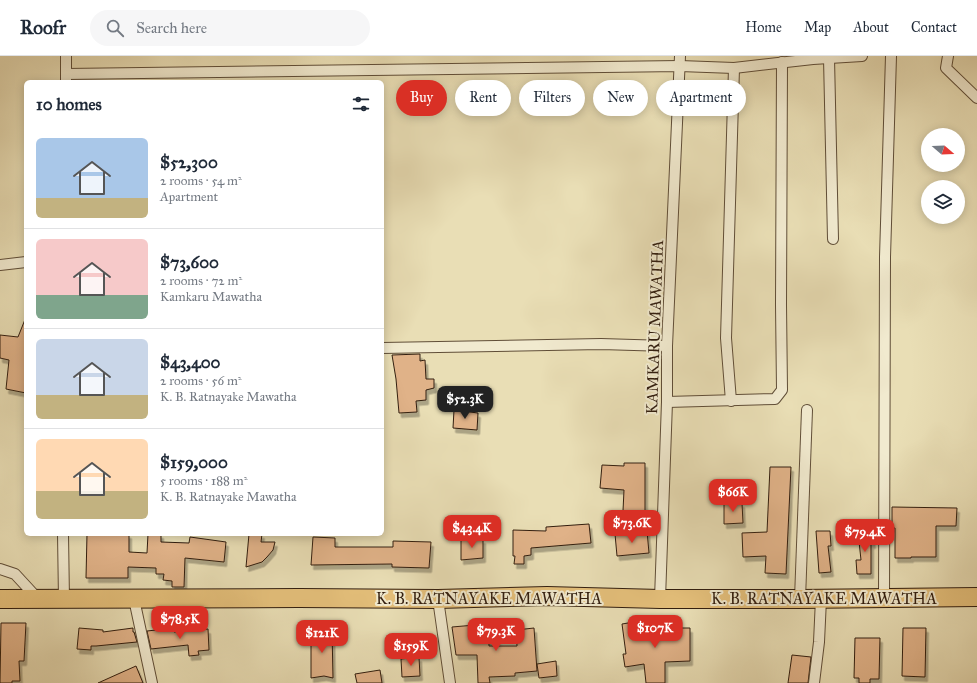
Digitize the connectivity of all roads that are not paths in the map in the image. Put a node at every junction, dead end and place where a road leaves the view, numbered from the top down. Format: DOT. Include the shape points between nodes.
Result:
graph roads {
  1 [pos="66,56"];
  2 [pos="862,56"];
  3 [pos="891,56"];
  4 [pos="948,56"];
  5 [pos="813,57"];
  6 [pos="829,58"];
  7 [pos="680,61"];
  8 [pos="782,62"];
  9 [pos="734,68"];
  10 [pos="66,78"];
  11 [pos="977,98"];
  12 [pos="833,240"];
  13 [pos="24,262"];
  14 [pos="0,264"];
  15 [pos="667,346"];
  16 [pos="384,348"];
  17 [pos="731,401"];
  18 [pos="667,402"];
  19 [pos="807,410"];
  20 [pos="63,536"];
  21 [pos="0,569"];
  22 [pos="884,598"];
  23 [pos="977,598"];
  24 [pos="0,599"];
  25 [pos="38,599"];
  26 [pos="134,599"];
  27 [pos="438,599"];
  28 [pos="660,599"];
  29 [pos="800,599"];
  30 [pos="821,599"];
  31 [pos="64,600"];
  32 [pos="152,683"];
  33 [pos="450,683"];
  34 [pos="814,683"];
  1 -- 10 [label="street"];
  2 -- 6 [label="street"];
  3 -- 22 [label="street" via="885,257"];
  4 -- 11 [label="street" via="946,68"];
  5 -- 6 [label="street"];
  5 -- 8 [label="street"];
  6 -- 12 [label="street"];
  7 -- 9 [label="street"];
  7 -- 10 [label="street"];
  7 -- 15 [label="street, KAMKARU MAWATHA"];
  8 -- 9 [label="street"];
  8 -- 17 [label="street" via="782,390 775,399"];
  9 -- 17 [label="street" via="726,338"];
  13 -- 14 [label="street"];
  15 -- 16 [label="street" via="601,344"];
  15 -- 18 [label="street, KAMKARU MAWATHA"];
  17 -- 18 [label="street"];
  18 -- 28 [label="street, KAMKARU MAWATHA"];
  19 -- 29 [label="street"];
  20 -- 31 [label="street"];
  21 -- 25 [label="street" via="15,574"];
  22 -- 23 [label="highway, K. B. RATNAYAKE MAWATHA"];
  22 -- 30 [label="highway, K. B. RATNAYAKE MAWATHA"];
  24 -- 25 [label="highway, K. B. RATNAYAKE MAWATHA"];
  25 -- 31 [label="highway, K. B. RATNAYAKE MAWATHA"];
  26 -- 27 [label="highway, K. B. RATNAYAKE MAWATHA"];
  26 -- 31 [label="highway, K. B. RATNAYAKE MAWATHA"];
  26 -- 32 [label="street"];
  27 -- 28 [label="highway, K. B. RATNAYAKE MAWATHA" via="548,596"];
  27 -- 33 [label="street"];
  28 -- 29 [label="highway, K. B. RATNAYAKE MAWATHA"];
  29 -- 30 [label="highway, K. B. RATNAYAKE MAWATHA"];
  30 -- 34 [label="street"];
}
